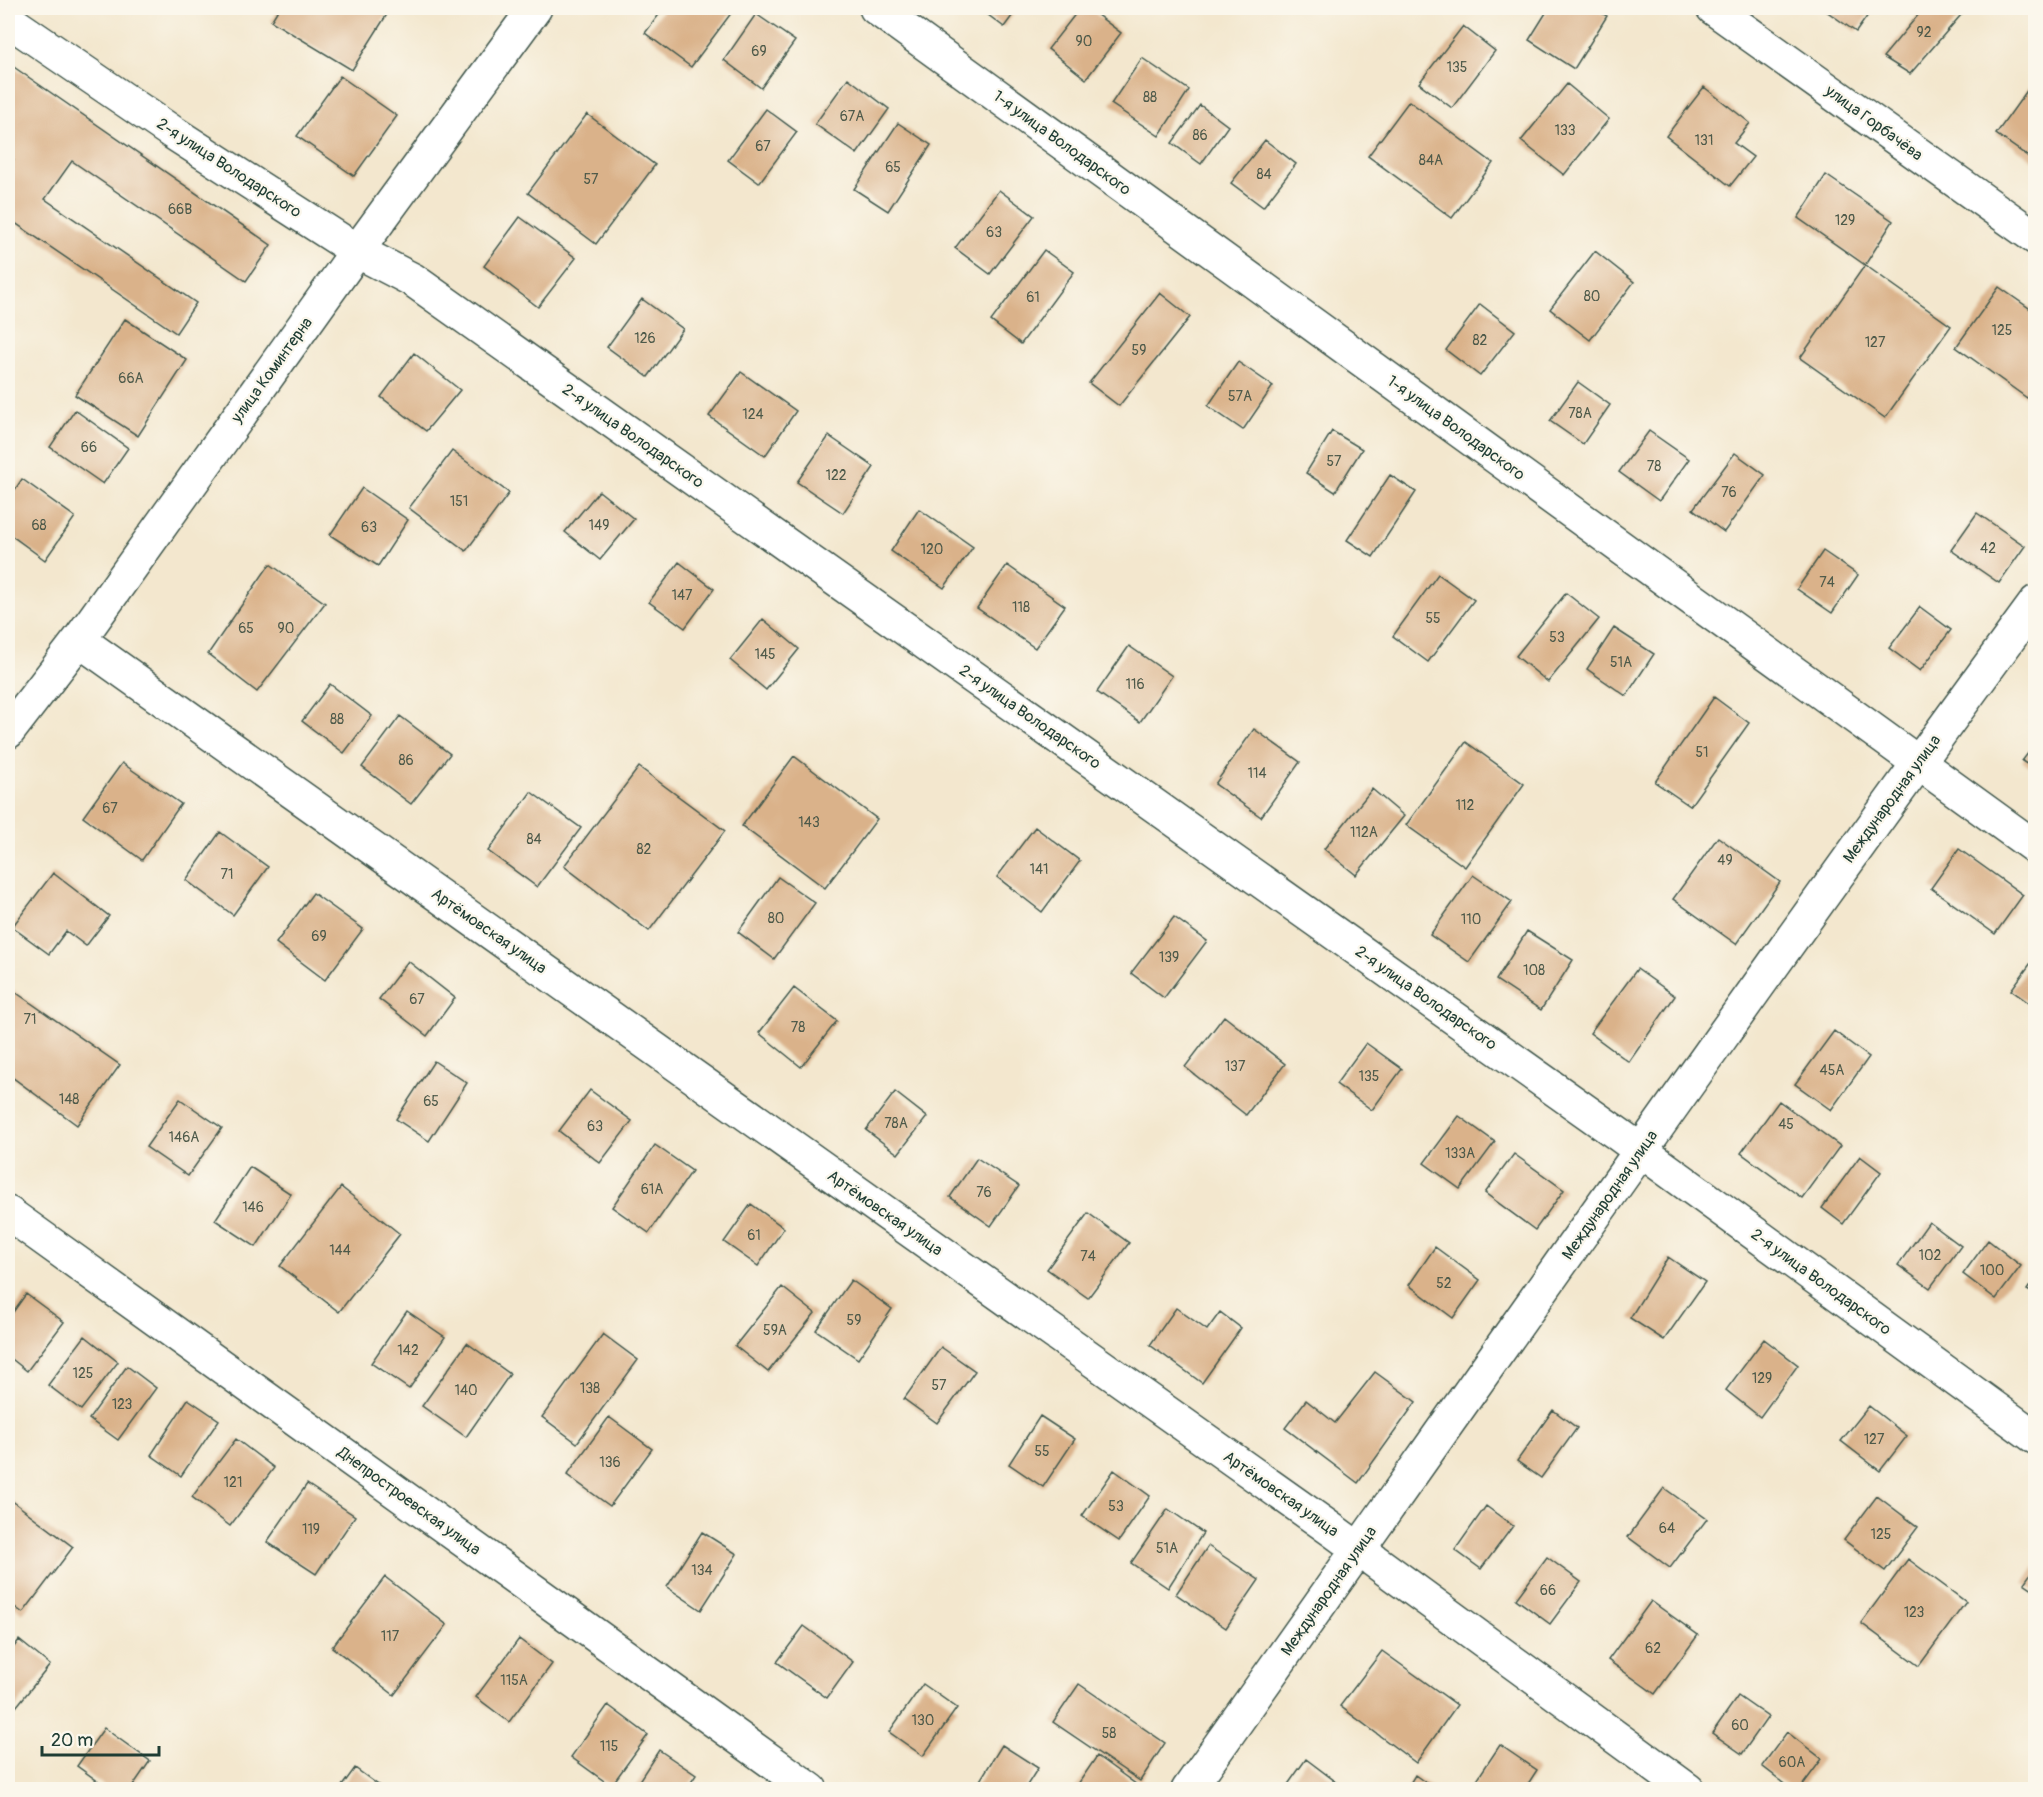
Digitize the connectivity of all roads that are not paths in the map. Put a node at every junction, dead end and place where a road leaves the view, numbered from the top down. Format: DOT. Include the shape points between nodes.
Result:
graph roads {
  1 [pos="535,8"];
  2 [pos="876,8"];
  3 [pos="1713,8"];
  4 [pos="8,20"];
  5 [pos="2036,238"];
  6 [pos="357,251"];
  7 [pos="2036,602"];
  8 [pos="79,640"];
  9 [pos="8,732"];
  10 [pos="1918,762"];
  11 [pos="2036,848"];
  12 [pos="1641,1151"];
  13 [pos="8,1213"];
  14 [pos="2036,1438"];
  15 [pos="1358,1550"];
  16 [pos="811,1790"];
  17 [pos="1188,1790"];
  18 [pos="1688,1790"];
  1 -- 6 [label="street, улица Коминтерна"];
  2 -- 10 [label="street, 1-я улица Володарского"];
  3 -- 5 [label="street, улица Горбачёва"];
  4 -- 6 [label="street, 2-я улица Володарского"];
  6 -- 8 [label="street, улица Коминтерна"];
  6 -- 12 [label="street, 2-я улица Володарского" via="413,280"];
  7 -- 10 [label="street, Международная улица"];
  8 -- 9 [label="street, улица Коминтерна"];
  8 -- 15 [label="street, Артёмовская улица"];
  10 -- 11 [label="street, 1-я улица Володарского"];
  10 -- 12 [label="street, Международная улица"];
  12 -- 14 [label="street, 2-я улица Володарского"];
  12 -- 15 [label="street, Международная улица"];
  13 -- 16 [label="street, Днепростроевская улица"];
  15 -- 17 [label="street, Международная улица"];
  15 -- 18 [label="street, Артёмовская улица"];
}
